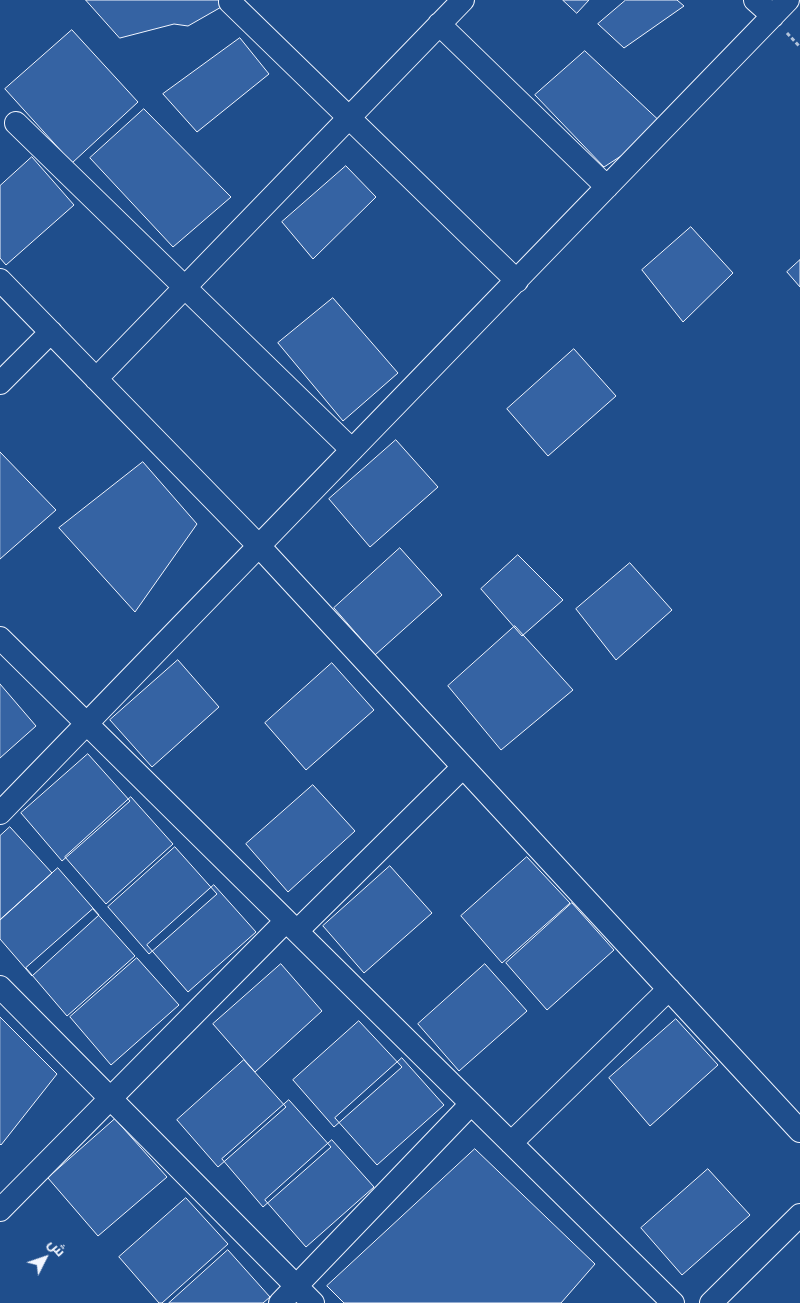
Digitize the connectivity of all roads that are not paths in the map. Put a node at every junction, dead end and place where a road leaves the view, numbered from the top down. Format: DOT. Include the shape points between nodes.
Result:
graph roads {
  1 [pos="463,0"];
  2 [pos="755,0"];
  3 [pos="788,0"];
  4 [pos="230,2"];
  5 [pos="772,16"];
  6 [pos="439,24"];
  7 [pos="349,118"];
  8 [pos="16,123"];
  9 [pos="607,187"];
  10 [pos="0,280"];
  11 [pos="517,280"];
  12 [pos="185,287"];
  13 [pos="51,332"];
  14 [pos="96,379"];
  15 [pos="0,383"];
  16 [pos="352,450"];
  17 [pos="259,546"];
  18 [pos="0,638"];
  19 [pos="87,724"];
  20 [pos="463,767"];
  21 [pos="0,813"];
  22 [pos="291,926"];
  23 [pos="0,987"];
  24 [pos="669,989"];
  25 [pos="110,1098"];
  26 [pos="472,1104"];
  27 [pos="800,1131"];
  28 [pos="511,1143"];
  29 [pos="0,1210"];
  30 [pos="800,1215"];
  31 [pos="296,1286"];
  32 [pos="280,1303"];
  33 [pos="313,1303"];
  34 [pos="673,1303"];
  35 [pos="711,1303"];
  1 -- 6 [label="street"];
  2 -- 5 [label="street"];
  3 -- 5 [label="street"];
  4 -- 7 [label="street"];
  5 -- 9 [label="street"];
  6 -- 7 [label="street"];
  6 -- 9 [label="street"];
  7 -- 11 [label="street"];
  7 -- 12 [label="street"];
  8 -- 12 [label="street"];
  9 -- 11 [label="street"];
  10 -- 13 [label="street"];
  11 -- 16 [label="street"];
  12 -- 14 [label="street"];
  12 -- 16 [label="street"];
  13 -- 14 [label="street"];
  13 -- 15 [label="street"];
  14 -- 17 [label="street"];
  16 -- 17 [label="street"];
  17 -- 19 [label="street"];
  17 -- 20 [label="street"];
  18 -- 19 [label="street"];
  19 -- 21 [label="street"];
  19 -- 22 [label="street"];
  20 -- 22 [label="street"];
  20 -- 24 [label="street"];
  22 -- 25 [label="street"];
  22 -- 26 [label="street"];
  23 -- 25 [label="street"];
  24 -- 27 [label="street"];
  24 -- 28 [label="street"];
  25 -- 29 [label="street"];
  25 -- 31 [label="street"];
  26 -- 28 [label="street"];
  26 -- 31 [label="street"];
  28 -- 34 [label="street"];
  30 -- 35 [label="street"];
  31 -- 32 [label="street"];
  31 -- 33 [label="street"];
}
